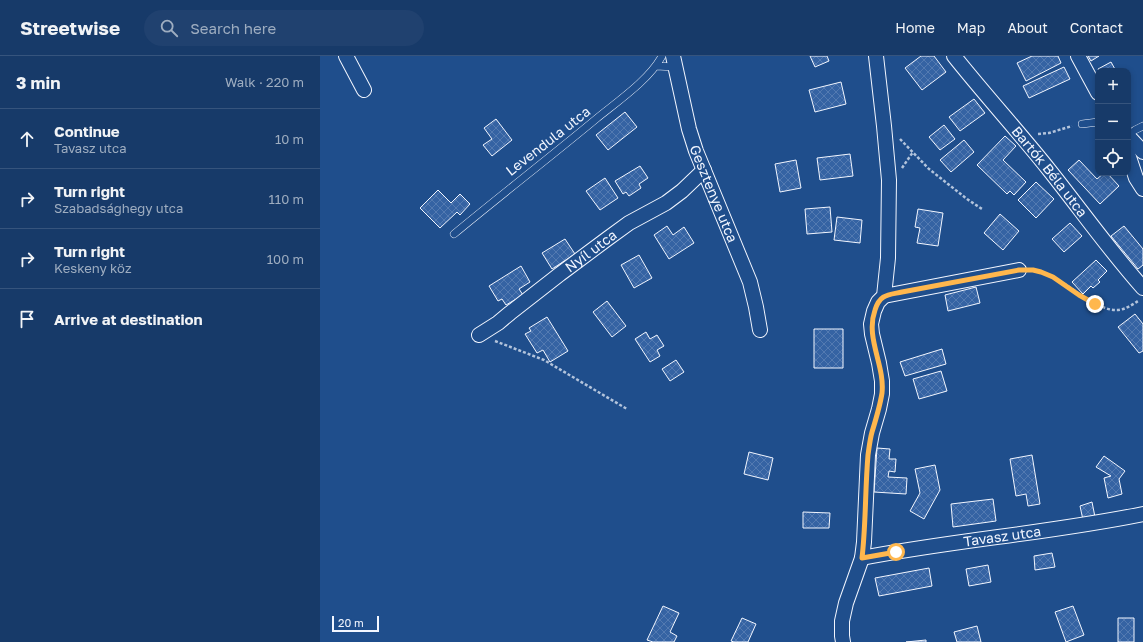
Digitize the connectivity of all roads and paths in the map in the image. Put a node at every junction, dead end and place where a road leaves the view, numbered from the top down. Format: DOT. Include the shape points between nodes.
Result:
graph roads {
  1 [pos="346,56"];
  2 [pos="662,56"];
  3 [pos="876,56"];
  4 [pos="954,56"];
  5 [pos="1078,56"];
  6 [pos="674,61"];
  7 [pos="656,66"];
  8 [pos="1095,88"];
  9 [pos="364,90"];
  10 [pos="1095,122"];
  11 [pos="1082,124"];
  12 [pos="1143,126"];
  13 [pos="1131,133"];
  14 [pos="1038,134"];
  15 [pos="1131,139"];
  16 [pos="913,152"];
  17 [pos="1143,152"];
  18 [pos="1131,163"];
  19 [pos="704,170"];
  20 [pos="1143,189"];
  21 [pos="982,209"];
  22 [pos="454,234"];
  23 [pos="1019,270"];
  24 [pos="1143,288"];
  25 [pos="884,296"];
  26 [pos="1143,296"];
  27 [pos="760,330"];
  28 [pos="480,335"];
  29 [pos="627,410"];
  30 [pos="1143,514"];
  31 [pos="862,558"];
  32 [pos="843,642"];
  1 -- 9 [label="street"];
  2 -- 7 [label="lane, Levendula utca"];
  3 -- 25 [label="street" via="889,180 888,258"];
  4 -- 24 [label="street, Bartók Béla utca"];
  5 -- 8 [label="street"];
  6 -- 7 [label="lane"];
  6 -- 19 [label="street, Gesztenye utca" via="689,129"];
  7 -- 22 [label="lane, Levendula utca" via="621,99"];
  10 -- 11 [label="lane"];
  11 -- 14 [label="path"];
  12 -- 13 [label="lane"];
  15 -- 17 [label="street"];
  16 -- 21 [label="path" via="929,169"];
  18 -- 20 [label="street"];
  19 -- 27 [label="street, Gesztenye utca" via="750,282"];
  19 -- 28 [label="street, Nyíl utca" via="677,195 629,223"];
  23 -- 25 [label="street"];
  23 -- 26 [label="path" via="1033,270 1053,277 1079,295 1109,309 1117,310 1130,306"];
  25 -- 31 [label="street" via="878,302 871,324 882,381 882,394 868,455"];
  28 -- 29 [label="path" via="544,360"];
  30 -- 31 [label="street, Tavasz utca"];
  31 -- 32 [label="street" via="846,603 842,621"];
}
